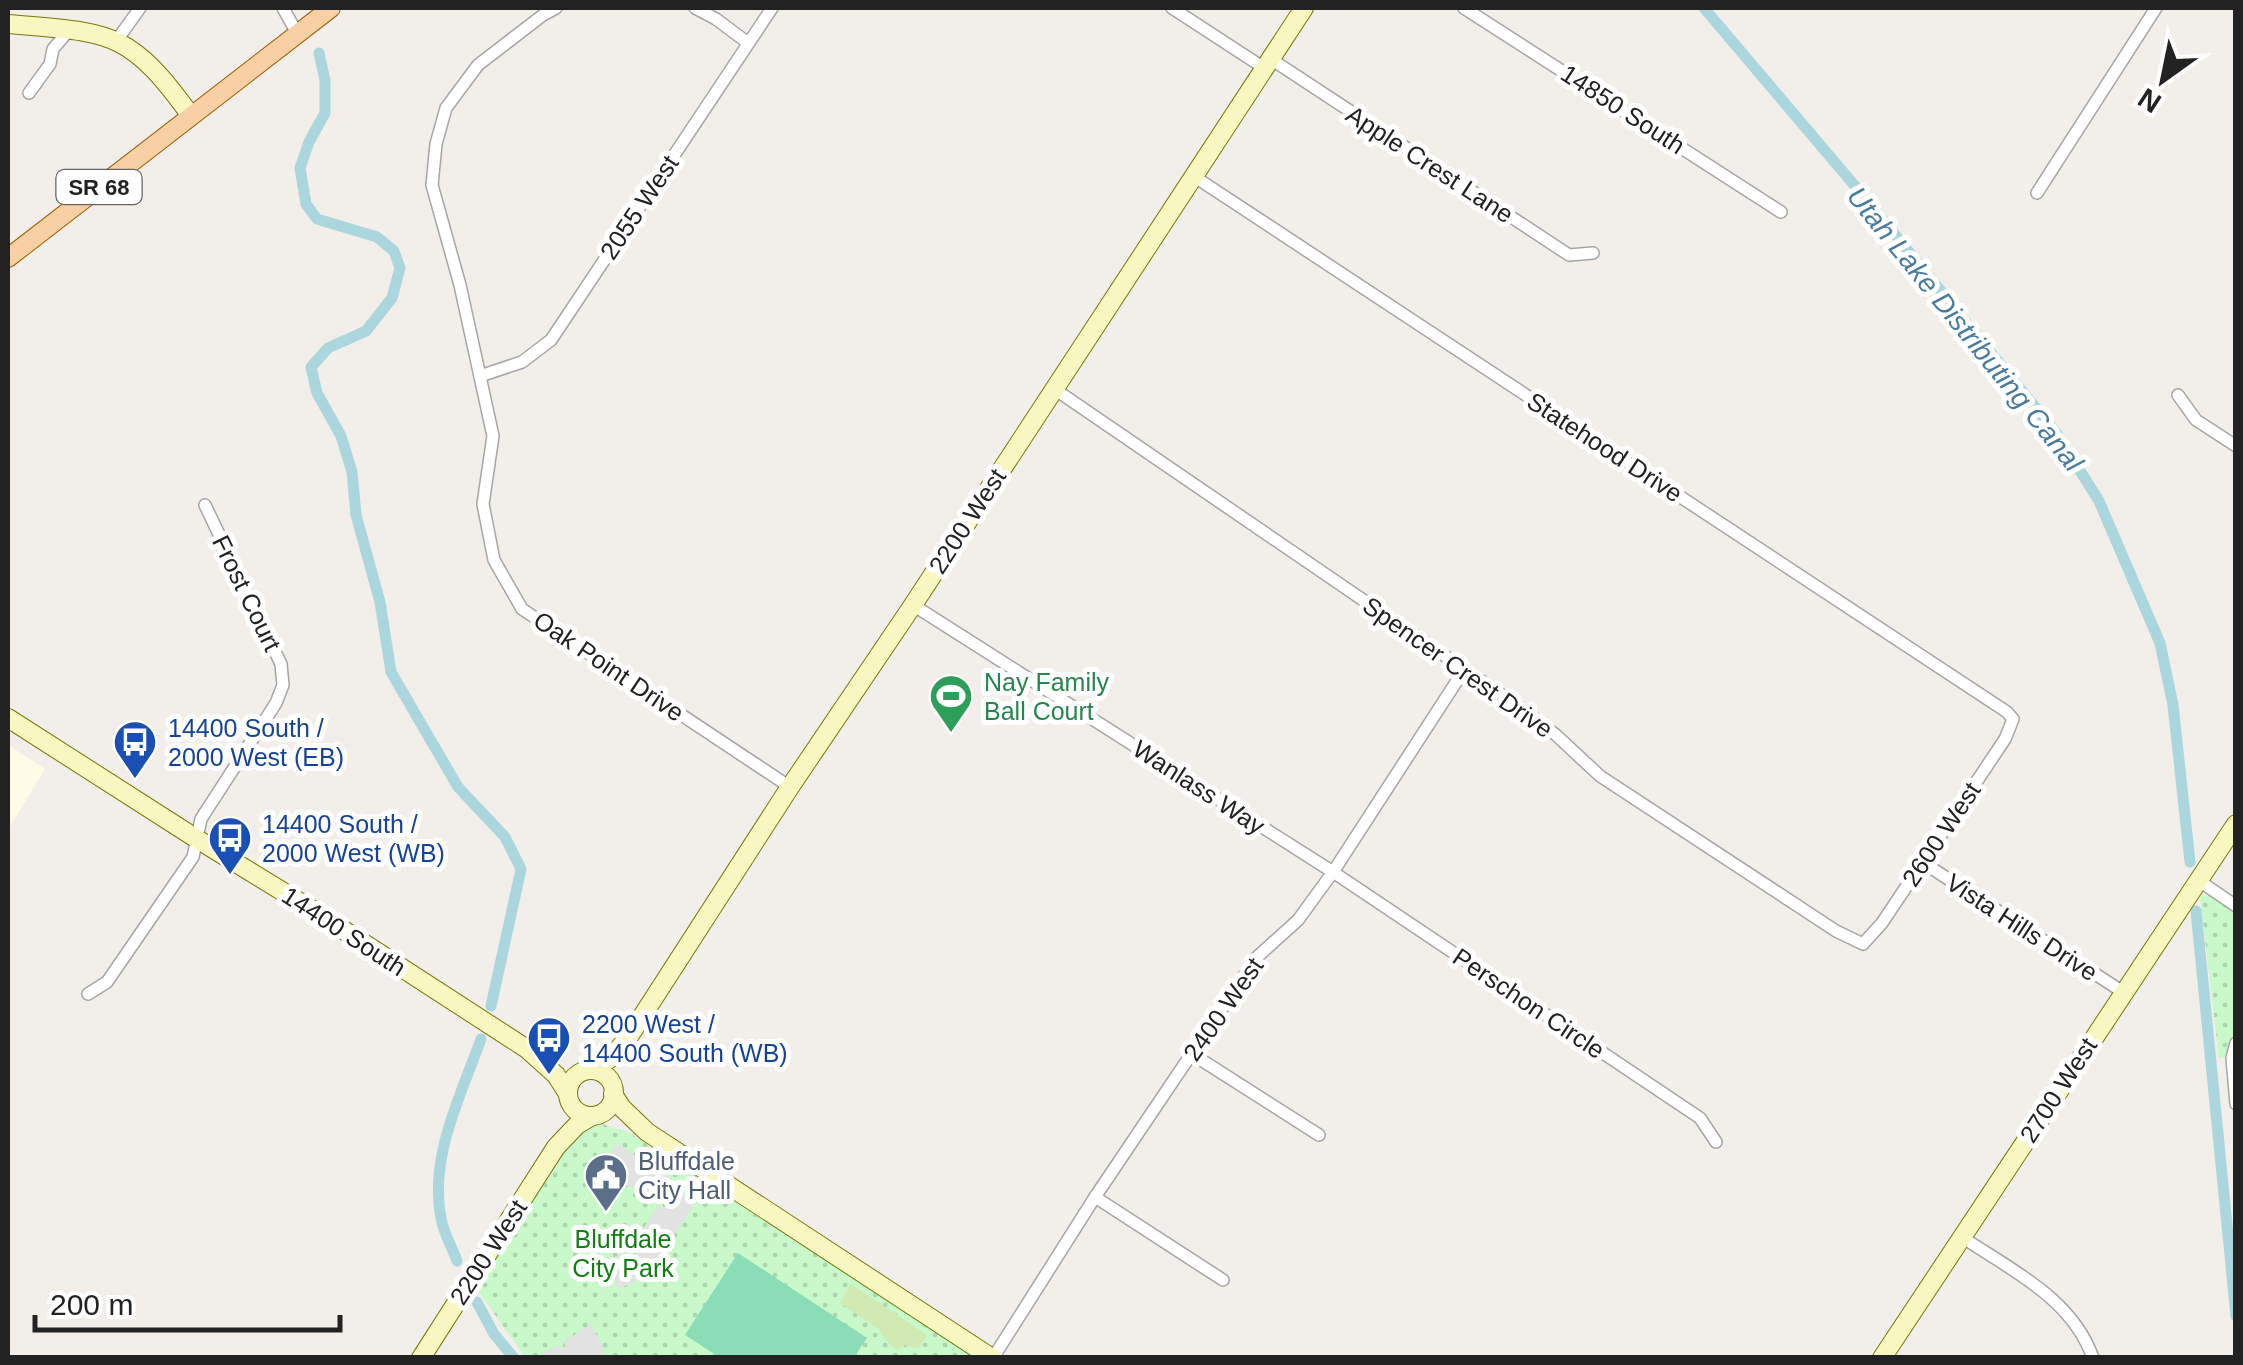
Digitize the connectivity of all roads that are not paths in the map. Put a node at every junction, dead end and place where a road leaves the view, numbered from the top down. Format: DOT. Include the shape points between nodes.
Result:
graph roads {
  1 [pos="140,8"];
  2 [pos="283,8"];
  3 [pos="331,8"];
  4 [pos="556,8"];
  5 [pos="696,8"];
  6 [pos="772,8"];
  7 [pos="1172,8"];
  8 [pos="1304,8"];
  9 [pos="1464,8"];
  10 [pos="2156,8"];
  11 [pos="8,24"];
  12 [pos="40,26"];
  13 [pos="70,29"];
  14 [pos="297,34"];
  15 [pos="117,40"];
  16 [pos="748,42"];
  17 [pos="53,50"];
  18 [pos="1268,64"];
  19 [pos="30,93"];
  20 [pos="191,116"];
  21 [pos="1195,177"];
  22 [pos="2038,193"];
  23 [pos="1782,212"];
  24 [pos="1593,253"];
  25 [pos="8,258"];
  26 [pos="480,376"];
  27 [pos="1053,388"];
  28 [pos="2178,395"];
  29 [pos="2236,446"];
  30 [pos="205,505"];
  31 [pos="913,604"];
  32 [pos="1464,670"];
  33 [pos="8,718"];
  34 [pos="2013,720"];
  35 [pos="790,786"];
  36 [pos="2236,824"];
  37 [pos="196,839"];
  38 [pos="1922,862"];
  39 [pos="1333,872"];
  40 [pos="2198,880"];
  41 [pos="2236,906"];
  42 [pos="1863,944"];
  43 [pos="2122,992"];
  44 [pos="88,994"];
  45 [pos="630,1036"];
  46 [pos="2236,1043"];
  47 [pos="527,1050"];
  48 [pos="1192,1054"];
  49 [pos="587,1071"];
  50 [pos="613,1091"];
  51 [pos="568,1097"];
  52 [pos="2236,1104"];
  53 [pos="594,1115"];
  54 [pos="647,1132"];
  55 [pos="1319,1135"];
  56 [pos="1716,1142"];
  57 [pos="556,1147"];
  58 [pos="1095,1197"];
  59 [pos="1962,1237"];
  60 [pos="1222,1280"];
  61 [pos="421,1358"];
  62 [pos="993,1358"];
  63 [pos="1882,1358"];
  64 [pos="2092,1358"];
  1 -- 15 [label="street"];
  2 -- 14 [label="street"];
  3 -- 14 [label="main road, SR 68"];
  4 -- 26 [label="street, Oak Point Drive" via="478,65 446,108 436,144 432,186"];
  5 -- 16 [label="street"];
  6 -- 16 [label="street, 2055 West"];
  7 -- 18 [label="street, Apple Crest Lane"];
  8 -- 18 [label="street, 2200 West"];
  9 -- 23 [label="street, 14850 South"];
  10 -- 22 [label="street"];
  11 -- 12 [label="street"];
  12 -- 13 [label="street"];
  12 -- 17 [label="street"];
  13 -- 15 [label="street"];
  13 -- 17 [label="street"];
  14 -- 20 [label="main road, SR 68"];
  15 -- 20 [label="street" via="150,64"];
  16 -- 26 [label="street, 2055 West" via="551,340 522,362"];
  17 -- 19 [label="street"];
  18 -- 21 [label="street, 2200 West"];
  18 -- 24 [label="street, Apple Crest Lane" via="1569,256"];
  20 -- 25 [label="main road, SR 68"];
  21 -- 27 [label="street, 2200 West"];
  21 -- 34 [label="street, Statehood Drive"];
  26 -- 35 [label="street, Oak Point Drive" via="493,436 484,504 494,560 522,608"];
  27 -- 31 [label="street, 2200 West"];
  27 -- 32 [label="street, Spencer Crest Drive"];
  28 -- 29 [label="street" via="2196,420"];
  30 -- 37 [label="street, Frost Court" via="281,664 283,685 201,819"];
  31 -- 35 [label="street, 2200 West"];
  31 -- 39 [label="street, Wanlass Way"];
  32 -- 39 [label="street, 2400 West"];
  32 -- 42 [label="street, Spencer Crest Drive" via="1556,735 1600,776"];
  33 -- 37 [label="street, 14400 South"];
  34 -- 38 [label="street, 2600 West"];
  35 -- 45 [label="street, 2200 West"];
  36 -- 40 [label="street, 2700 West"];
  37 -- 44 [label="street" via="193,857 108,982"];
  37 -- 47 [label="street, 14400 South"];
  38 -- 42 [label="street, 2600 West"];
  38 -- 43 [label="street, Vista Hills Drive"];
  39 -- 48 [label="street, 2400 West" via="1298,920 1256,958"];
  39 -- 56 [label="street, Perschon Circle" via="1700,1118"];
  40 -- 41 [label="street"];
  40 -- 43 [label="street, 2700 West"];
  43 -- 59 [label="street, 2700 West"];
  45 -- 49 [label="street, 2200 West" via="611,1058"];
  45 -- 50 [label="street, 2200 West"];
  46 -- 52 [label="street"];
  47 -- 49 [label="street, 14400 South"];
  47 -- 51 [label="street, 14400 South" via="556,1075"];
  48 -- 55 [label="street"];
  48 -- 58 [label="street, 2400 West"];
  49 -- 50 [label="street" via="604,1075"];
  49 -- 51 [label="street" via="572,1080"];
  50 -- 53 [label="street" via="609,1106"];
  50 -- 54 [label="street"];
  51 -- 53 [label="street" via="579,1112"];
  51 -- 57 [label="street, 2200 West"];
  53 -- 54 [label="street"];
  53 -- 57 [label="street, 2200 West"];
  54 -- 62 [label="street"];
  57 -- 61 [label="street, 2200 West"];
  58 -- 60 [label="street"];
  58 -- 62 [label="street, 2400 West"];
  59 -- 63 [label="street, 2700 West"];
  59 -- 64 [label="street" via="2053,1299 2073,1318"];
}
